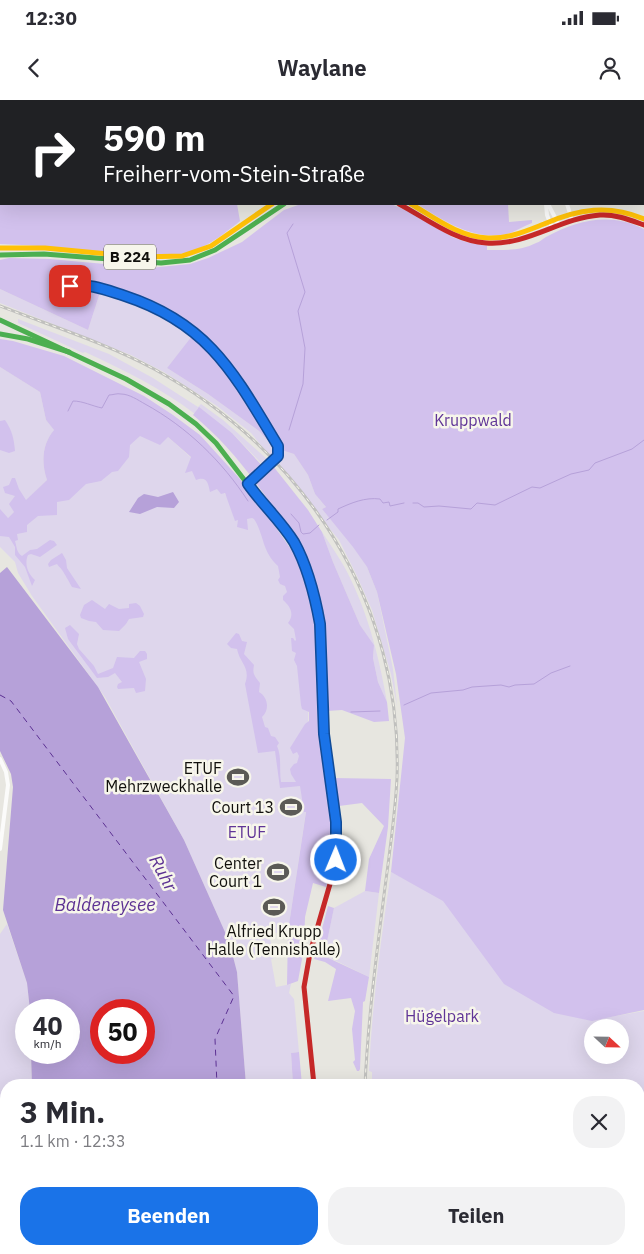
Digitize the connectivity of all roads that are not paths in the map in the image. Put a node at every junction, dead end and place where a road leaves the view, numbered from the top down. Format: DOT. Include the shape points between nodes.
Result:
graph roads {
  1 [pos="271,205"];
  2 [pos="282,205"];
  3 [pos="401,205"];
  4 [pos="413,205"];
  5 [pos="547,205"];
  6 [pos="548,205"];
  7 [pos="567,205"];
  8 [pos="570,214"];
  9 [pos="556,219"];
  10 [pos="644,219"];
  11 [pos="572,220"];
  12 [pos="550,222"];
  13 [pos="559,225"];
  14 [pos="644,225"];
  15 [pos="552,228"];
  16 [pos="0,248"];
  17 [pos="0,255"];
  18 [pos="70,286"];
  19 [pos="0,320"];
  20 [pos="0,334"];
  21 [pos="69,352"];
  22 [pos="248,484"];
  23 [pos="0,759"];
  24 [pos="0,849"];
  25 [pos="313,1079"];
  1 -- 16 [label="main road, B 224" via="213,245 188,255 144,258 27,247"];
  2 -- 17 [label="main road, B 224" via="215,250 182,261 144,263 44,254"];
  3 -- 15 [label="main road" via="457,236 485,243 515,242"];
  4 -- 12 [label="main road" via="451,228 486,238 510,237"];
  5 -- 12 [label="street"];
  6 -- 9 [label="street"];
  7 -- 8 [label="street"];
  8 -- 9 [label="main road"];
  8 -- 10 [label="main road" via="602,209"];
  8 -- 11 [label="street"];
  9 -- 12 [label="main road"];
  9 -- 13 [label="street"];
  11 -- 13 [label="main road"];
  11 -- 14 [label="main road" via="608,215"];
  12 -- 15 [label="street"];
  13 -- 15 [label="main road"];
  18 -- 22 [label="street" via="92,285 146,303 180,321 214,349 235,376 278,446 278,456"];
  19 -- 21 [label="main road"];
  20 -- 21 [label="main road"];
  21 -- 22 [label="main road" via="150,392 187,416 223,450"];
  22 -- 25 [label="main road" via="294,542 309,580 320,624 324,734 336,822 336,860 304,987"];
  23 -- 24 [label="street" via="8,780"];
}
